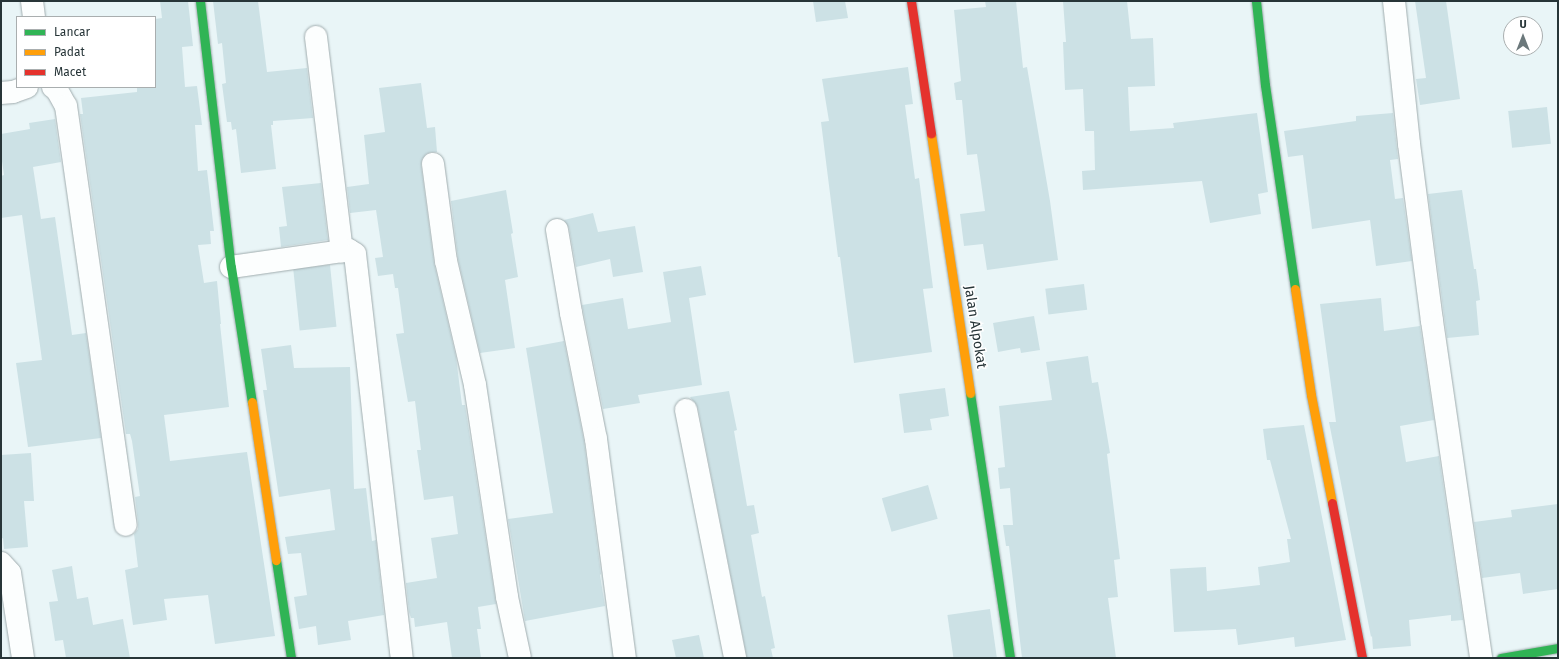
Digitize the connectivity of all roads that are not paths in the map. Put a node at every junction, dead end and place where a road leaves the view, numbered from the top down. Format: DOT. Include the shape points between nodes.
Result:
graph roads {
  1 [pos="32,1"];
  2 [pos="200,1"];
  3 [pos="911,1"];
  4 [pos="1256,1"];
  5 [pos="1394,1"];
  6 [pos="34,16"];
  7 [pos="316,37"];
  8 [pos="24,88"];
  9 [pos="54,88"];
  10 [pos="1,93"];
  11 [pos="433,164"];
  12 [pos="557,230"];
  13 [pos="342,251"];
  14 [pos="232,267"];
  15 [pos="686,410"];
  16 [pos="126,525"];
  17 [pos="1,563"];
  18 [pos="1558,648"];
  19 [pos="24,658"];
  20 [pos="291,658"];
  21 [pos="402,658"];
  22 [pos="520,658"];
  23 [pos="625,658"];
  24 [pos="735,658"];
  25 [pos="1010,658"];
  26 [pos="1362,658"];
  27 [pos="1481,658"];
  28 [pos="1504,658"];
  1 -- 6 [label="street"];
  2 -- 14 [label="street"];
  3 -- 25 [label="street, Jalan Alpokat"];
  4 -- 26 [label="street" via="1265,85 1311,395"];
  5 -- 27 [label="street" via="1432,321"];
  7 -- 13 [label="street"];
  8 -- 10 [label="street"];
  9 -- 16 [label="street" via="66,106"];
  11 -- 22 [label="street" via="446,261 475,385 507,597"];
  12 -- 23 [label="street" via="596,439"];
  13 -- 14 [label="street"];
  13 -- 21 [label="street" via="349,250 355,254"];
  14 -- 20 [label="street"];
  15 -- 24 [label="street"];
  17 -- 19 [label="street" via="10,574"];
  18 -- 28 [label="street"];
}
